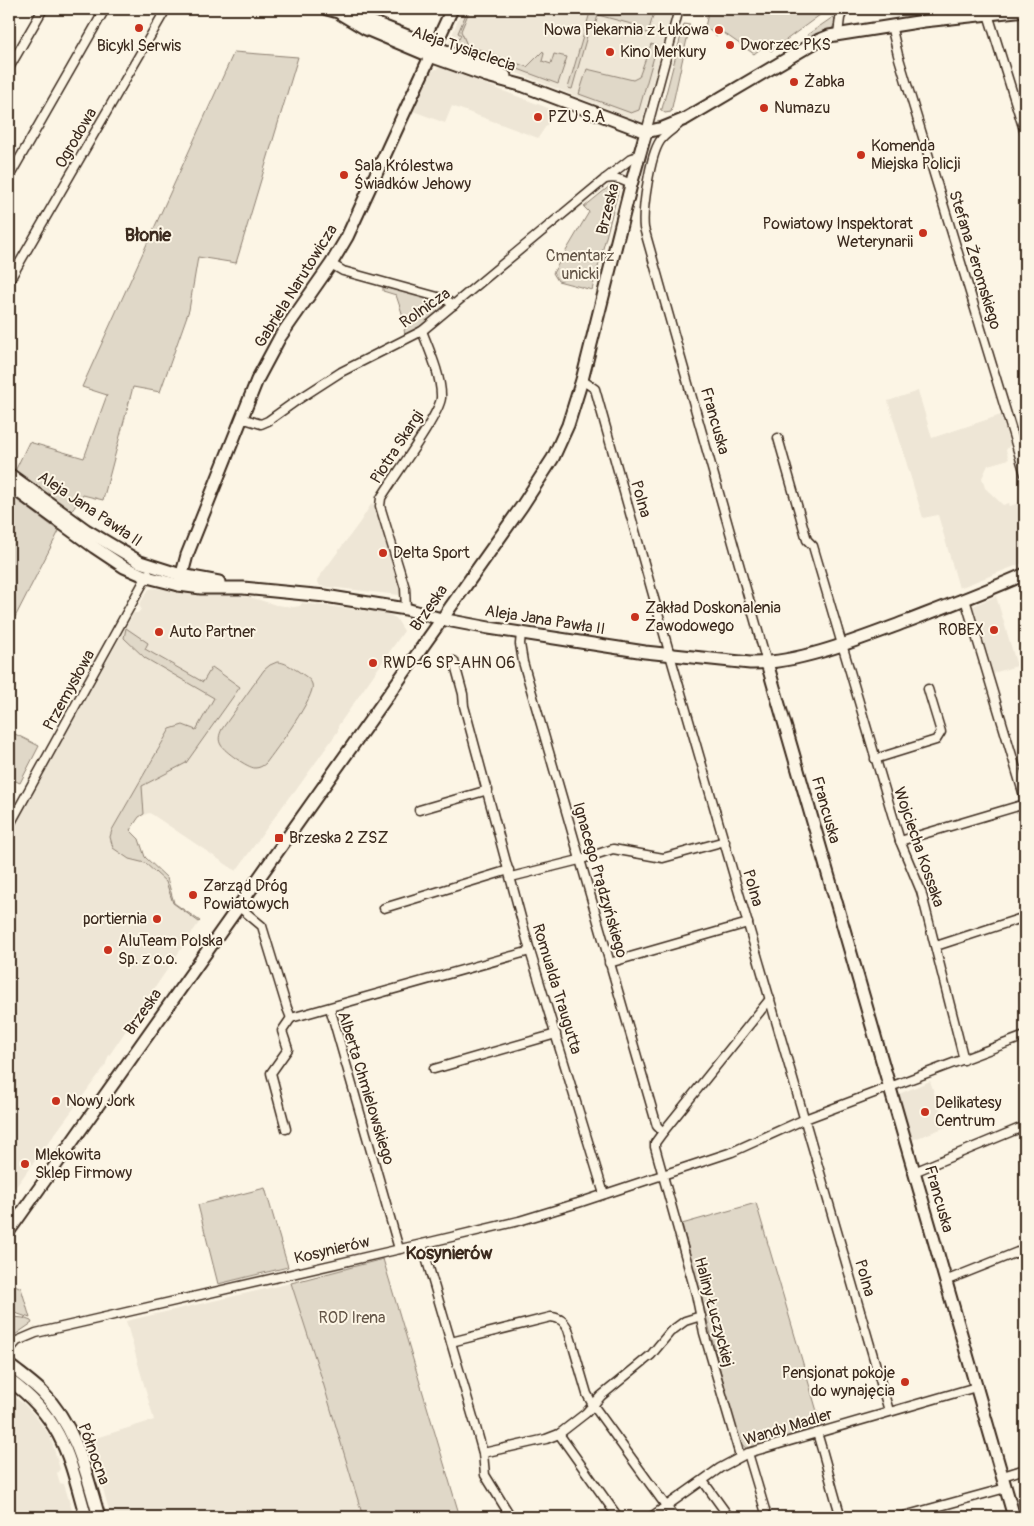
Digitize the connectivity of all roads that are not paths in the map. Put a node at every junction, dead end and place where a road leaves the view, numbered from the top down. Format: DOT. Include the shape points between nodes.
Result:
graph roads {
  1 [pos="43,9"];
  2 [pos="105,9"];
  3 [pos="166,9"];
  4 [pos="328,9"];
  5 [pos="452,9"];
  6 [pos="679,9"];
  7 [pos="844,9"];
  8 [pos="1025,10"];
  9 [pos="955,13"];
  10 [pos="988,14"];
  11 [pos="891,25"];
  12 [pos="838,34"];
  13 [pos="432,51"];
  14 [pos="9,68"];
  15 [pos="685,119"];
  16 [pos="646,132"];
  17 [pos="1025,133"];
  18 [pos="639,156"];
  19 [pos="9,177"];
  20 [pos="605,179"];
  21 [pos="631,185"];
  22 [pos="331,264"];
  23 [pos="9,281"];
  24 [pos="454,305"];
  25 [pos="422,331"];
  26 [pos="582,380"];
  27 [pos="241,418"];
  28 [pos="778,438"];
  29 [pos="1025,474"];
  30 [pos="10,479"];
  31 [pos="188,554"];
  32 [pos="153,571"];
  33 [pos="1025,574"];
  34 [pos="1025,578"];
  35 [pos="180,580"];
  36 [pos="996,587"];
  37 [pos="965,599"];
  38 [pos="406,609"];
  39 [pos="441,619"];
  40 [pos="521,633"];
  41 [pos="841,644"];
  42 [pos="671,656"];
  43 [pos="454,661"];
  44 [pos="767,664"];
  45 [pos="928,689"];
  46 [pos="875,759"];
  47 [pos="488,790"];
  48 [pos="1025,799"];
  49 [pos="1025,804"];
  50 [pos="419,810"];
  51 [pos="9,826"];
  52 [pos="725,841"];
  53 [pos="900,841"];
  54 [pos="579,860"];
  55 [pos="510,873"];
  56 [pos="238,906"];
  57 [pos="384,908"];
  58 [pos="1025,917"];
  59 [pos="748,923"];
  60 [pos="936,946"];
  61 [pos="530,951"];
  62 [pos="610,963"];
  63 [pos="770,999"];
  64 [pos="330,1008"];
  65 [pos="291,1018"];
  66 [pos="556,1034"];
  67 [pos="1025,1036"];
  68 [pos="964,1060"];
  69 [pos="434,1069"];
  70 [pos="890,1088"];
  71 [pos="805,1119"];
  72 [pos="1025,1126"];
  73 [pos="286,1129"];
  74 [pos="663,1132"];
  75 [pos="914,1172"];
  76 [pos="663,1176"];
  77 [pos="604,1194"];
  78 [pos="9,1231"];
  79 [pos="422,1244"];
  80 [pos="399,1248"];
  81 [pos="1025,1249"];
  82 [pos="945,1281"];
  83 [pos="700,1316"];
  84 [pos="451,1342"];
  85 [pos="9,1350"];
  86 [pos="9,1365"];
  87 [pos="9,1380"];
  88 [pos="976,1387"];
  89 [pos="593,1405"];
  90 [pos="889,1411"];
  91 [pos="817,1433"];
  92 [pos="559,1434"];
  93 [pos="482,1453"];
  94 [pos="748,1453"];
  95 [pos="740,1456"];
  96 [pos="1025,1469"];
  97 [pos="1003,1476"];
  98 [pos="702,1481"];
  99 [pos="1006,1488"];
  100 [pos="666,1506"];
  101 [pos="765,1510"];
  102 [pos="926,1514"];
  103 [pos="86,1517"];
  104 [pos="99,1517"];
  105 [pos="511,1517"];
  106 [pos="618,1517"];
  107 [pos="651,1517"];
  108 [pos="674,1517"];
  109 [pos="729,1517"];
  110 [pos="842,1517"];
  111 [pos="900,1517"];
  112 [pos="1014,1517"];
  1 -- 14 [label="street"];
  2 -- 19 [label="street"];
  3 -- 23 [label="street, Ogrodowa"];
  4 -- 13 [label="street, Aleja Tysiąclecia" via="366,29"];
  5 -- 13 [label="street, Gabriela Narutowicza"];
  6 -- 16 [label="street, Brzeska"];
  7 -- 12 [label="street"];
  8 -- 10 [label="street"];
  9 -- 10 [label="street"];
  9 -- 11 [label="street"];
  10 -- 17 [label="street"];
  11 -- 12 [label="street"];
  11 -- 29 [label="street, Stefana Żeromskiego"];
  12 -- 15 [label="street" via="819,40"];
  13 -- 16 [label="street, Aleja Tysiąclecia" via="487,76 524,86"];
  13 -- 22 [label="street, Gabriela Narutowicza" via="347,237"];
  15 -- 16 [label="street"];
  15 -- 44 [label="street, Francuska" via="661,139 656,149 645,196 644,228"];
  16 -- 18 [label="street, Brzeska"];
  18 -- 20 [label="street, Rolnicza"];
  18 -- 21 [label="street, Brzeska"];
  20 -- 21 [label="street" via="626,181"];
  20 -- 24 [label="street, Rolnicza"];
  21 -- 26 [label="street, Brzeska"];
  22 -- 24 [label="street" via="343,272 445,299"];
  22 -- 27 [label="street, Gabriela Narutowicza" via="280,337 256,380"];
  24 -- 25 [label="street, Rolnicza"];
  25 -- 27 [label="street, Rolnicza" via="341,372 268,421 261,424"];
  25 -- 38 [label="street, Piotra Skargi" via="438,377 441,398 429,424 380,498 405,588"];
  26 -- 39 [label="street, Brzeska" via="568,425 553,458"];
  26 -- 42 [label="street, Polna" via="595,389"];
  27 -- 31 [label="street, Gabriela Narutowicza"];
  28 -- 41 [label="street" via="806,540 813,546"];
  30 -- 32 [label="street, Aleja Jana Pawła II"];
  31 -- 32 [label="street" via="170,567"];
  31 -- 35 [label="street, Gabriela Narutowicza"];
  32 -- 35 [label="street, Aleja Jana Pawła II"];
  32 -- 35 [label="street, Aleja Jana Pawła II"];
  32 -- 51 [label="street, Przemysłowa"];
  33 -- 36 [label="street, Aleja Jana Pawła II"];
  34 -- 36 [label="street, Aleja Jana Pawła II"];
  35 -- 38 [label="street, Aleja Jana Pawła II" via="325,596"];
  36 -- 37 [label="street, Aleja Jana Pawła II"];
  37 -- 41 [label="street, Aleja Jana Pawła II"];
  37 -- 48 [label="street"];
  38 -- 39 [label="street, Aleja Jana Pawła II"];
  39 -- 40 [label="street, Aleja Jana Pawła II"];
  39 -- 56 [label="street, Brzeska"];
  40 -- 42 [label="street, Aleja Jana Pawła II"];
  40 -- 54 [label="street, Ignacego Prądzyńskiego" via="523,662"];
  41 -- 44 [label="street, Aleja Jana Pawła II"];
  41 -- 46 [label="street, Wojciecha Kossaka"];
  42 -- 44 [label="street, Aleja Jana Pawła II"];
  42 -- 52 [label="street, Polna"];
  43 -- 47 [label="street, Romualda Traugutta"];
  44 -- 70 [label="street, Francuska"];
  45 -- 46 [label="street" via="941,732 936,740"];
  46 -- 53 [label="street, Wojciecha Kossaka"];
  47 -- 50 [label="street"];
  47 -- 55 [label="street, Romualda Traugutta"];
  49 -- 53 [label="street"];
  52 -- 54 [label="street" via="663,858 613,849"];
  52 -- 59 [label="street, Polna"];
  53 -- 60 [label="street, Wojciecha Kossaka" via="921,891"];
  54 -- 55 [label="street"];
  54 -- 62 [label="street, Ignacego Prądzyńskiego"];
  55 -- 57 [label="street"];
  55 -- 61 [label="street, Romualda Traugutta"];
  56 -- 65 [label="street" via="262,926"];
  56 -- 78 [label="street, Brzeska"];
  58 -- 60 [label="street"];
  59 -- 62 [label="street"];
  59 -- 63 [label="street, Polna"];
  60 -- 68 [label="street, Wojciecha Kossaka"];
  61 -- 64 [label="street"];
  61 -- 66 [label="street, Romualda Traugutta"];
  62 -- 74 [label="street, Ignacego Prądzyńskiego" via="657,1126"];
  63 -- 71 [label="street, Polna"];
  63 -- 74 [label="street"];
  64 -- 65 [label="street, Alberta Chmielowskiego"];
  64 -- 80 [label="street, Alberta Chmielowskiego"];
  65 -- 73 [label="street" via="282,1031 288,1049 271,1072"];
  66 -- 69 [label="street"];
  66 -- 77 [label="street, Romualda Traugutta"];
  67 -- 68 [label="street, Kosynierów"];
  68 -- 70 [label="street, Kosynierów"];
  70 -- 71 [label="street, Kosynierów"];
  70 -- 75 [label="street, Francuska"];
  71 -- 76 [label="street, Kosynierów" via="732,1152"];
  71 -- 90 [label="street, Polna"];
  72 -- 75 [label="street"];
  74 -- 76 [label="street" via="655,1143"];
  75 -- 82 [label="street, Francuska"];
  76 -- 77 [label="street, Kosynierów"];
  76 -- 83 [label="street, Haliny Łuczyckiej"];
  77 -- 79 [label="street, Kosynierów" via="519,1221"];
  79 -- 80 [label="street, Kosynierów"];
  79 -- 84 [label="street"];
  80 -- 85 [label="street, Kosynierów" via="36,1333 17,1341"];
  81 -- 82 [label="street"];
  82 -- 88 [label="street, Francuska"];
  83 -- 89 [label="street" via="670,1332 651,1355"];
  83 -- 95 [label="street, Haliny Łuczyckiej"];
  84 -- 89 [label="street" via="551,1317 558,1318 568,1329"];
  84 -- 93 [label="street"];
  86 -- 104 [label="street, Północna" via="43,1392 72,1433"];
  87 -- 103 [label="street, Północna" via="32,1398 65,1445"];
  88 -- 90 [label="street, Wandy Madler"];
  88 -- 97 [label="street, Francuska"];
  89 -- 92 [label="street"];
  89 -- 100 [label="street"];
  90 -- 91 [label="street, Wandy Madler"];
  91 -- 94 [label="street, Wandy Madler"];
  91 -- 110 [label="street"];
  92 -- 93 [label="street"];
  92 -- 106 [label="street"];
  93 -- 105 [label="street" via="485,1475"];
  94 -- 95 [label="street, Wandy Madler"];
  94 -- 101 [label="street"];
  95 -- 98 [label="street, Wandy Madler"];
  96 -- 97 [label="street"];
  97 -- 99 [label="street, Francuska"];
  98 -- 100 [label="street, Wandy Madler"];
  98 -- 109 [label="street"];
  99 -- 102 [label="street"];
  99 -- 112 [label="street, Francuska"];
  100 -- 107 [label="street, Wandy Madler"];
  100 -- 108 [label="street"];
  102 -- 111 [label="street"];
}
